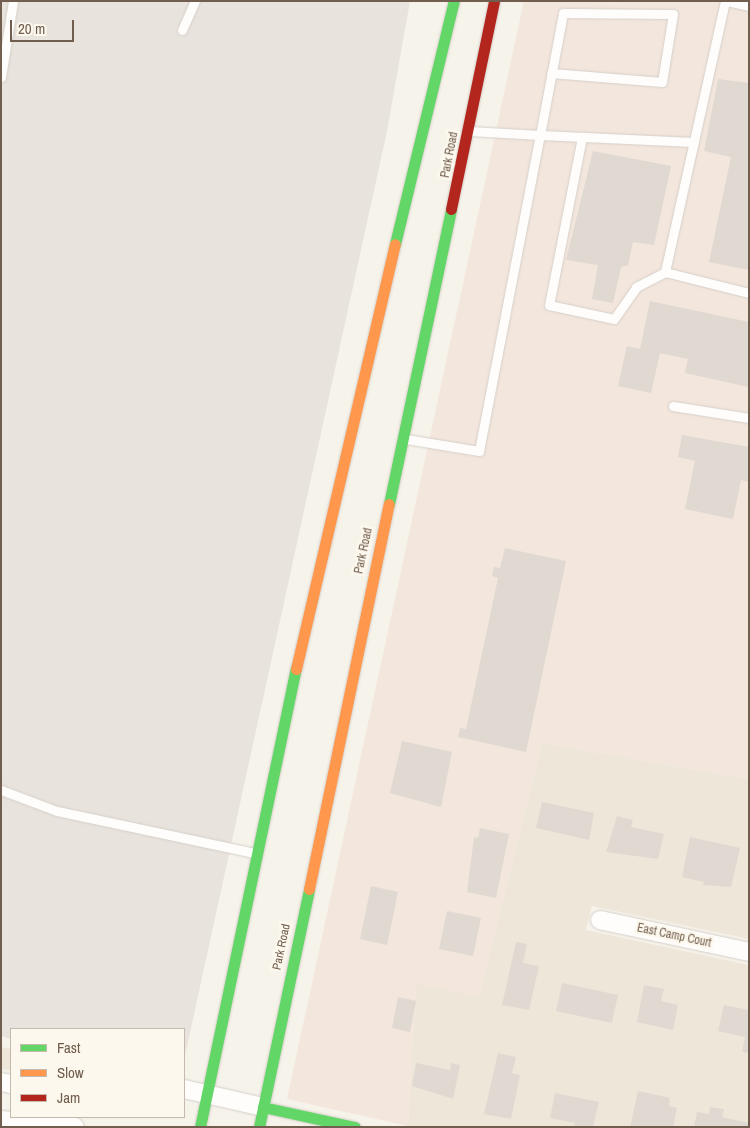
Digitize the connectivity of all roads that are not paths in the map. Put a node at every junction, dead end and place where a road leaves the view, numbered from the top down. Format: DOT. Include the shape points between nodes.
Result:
graph roads {
  1 [pos="13,1"];
  2 [pos="195,1"];
  3 [pos="454,1"];
  4 [pos="494,1"];
  5 [pos="726,1"];
  6 [pos="749,6"];
  7 [pos="182,30"];
  8 [pos="552,73"];
  9 [pos="1,77"];
  10 [pos="468,130"];
  11 [pos="540,135"];
  12 [pos="582,137"];
  13 [pos="694,142"];
  14 [pos="665,272"];
  15 [pos="749,293"];
  16 [pos="673,406"];
  17 [pos="749,418"];
  18 [pos="403,438"];
  19 [pos="1,790"];
  20 [pos="258,854"];
  21 [pos="600,920"];
  22 [pos="749,952"];
  23 [pos="185,1089"];
  24 [pos="207,1095"];
  25 [pos="263,1106"];
  26 [pos="1,1120"];
  27 [pos="70,1123"];
  28 [pos="200,1127"];
  29 [pos="259,1127"];
  30 [pos="355,1127"];
  1 -- 9 [label="lane"];
  2 -- 7 [label="lane"];
  3 -- 20 [label="main road" via="321,549"];
  4 -- 10 [label="main road, Park Road"];
  5 -- 6 [label="lane"];
  5 -- 13 [label="lane"];
  8 -- 8 [label="lane" via="563,13 674,14 662,82"];
  8 -- 11 [label="lane"];
  10 -- 11 [label="lane"];
  10 -- 18 [label="main road, Park Road"];
  11 -- 12 [label="lane"];
  11 -- 18 [label="lane" via="479,451"];
  12 -- 13 [label="lane"];
  12 -- 14 [label="lane" via="549,305 614,318 636,288"];
  13 -- 14 [label="lane"];
  14 -- 15 [label="lane"];
  16 -- 17 [label="lane"];
  18 -- 25 [label="main road, Park Road"];
  19 -- 20 [label="lane" via="57,811"];
  20 -- 24 [label="main road"];
  21 -- 22 [label="street, East Camp Court"];
  23 -- 24 [label="street"];
  24 -- 25 [label="street"];
  24 -- 28 [label="main road"];
  25 -- 29 [label="main road, Park Road"];
  25 -- 30 [label="main road"];
  26 -- 27 [label="street"];
}
